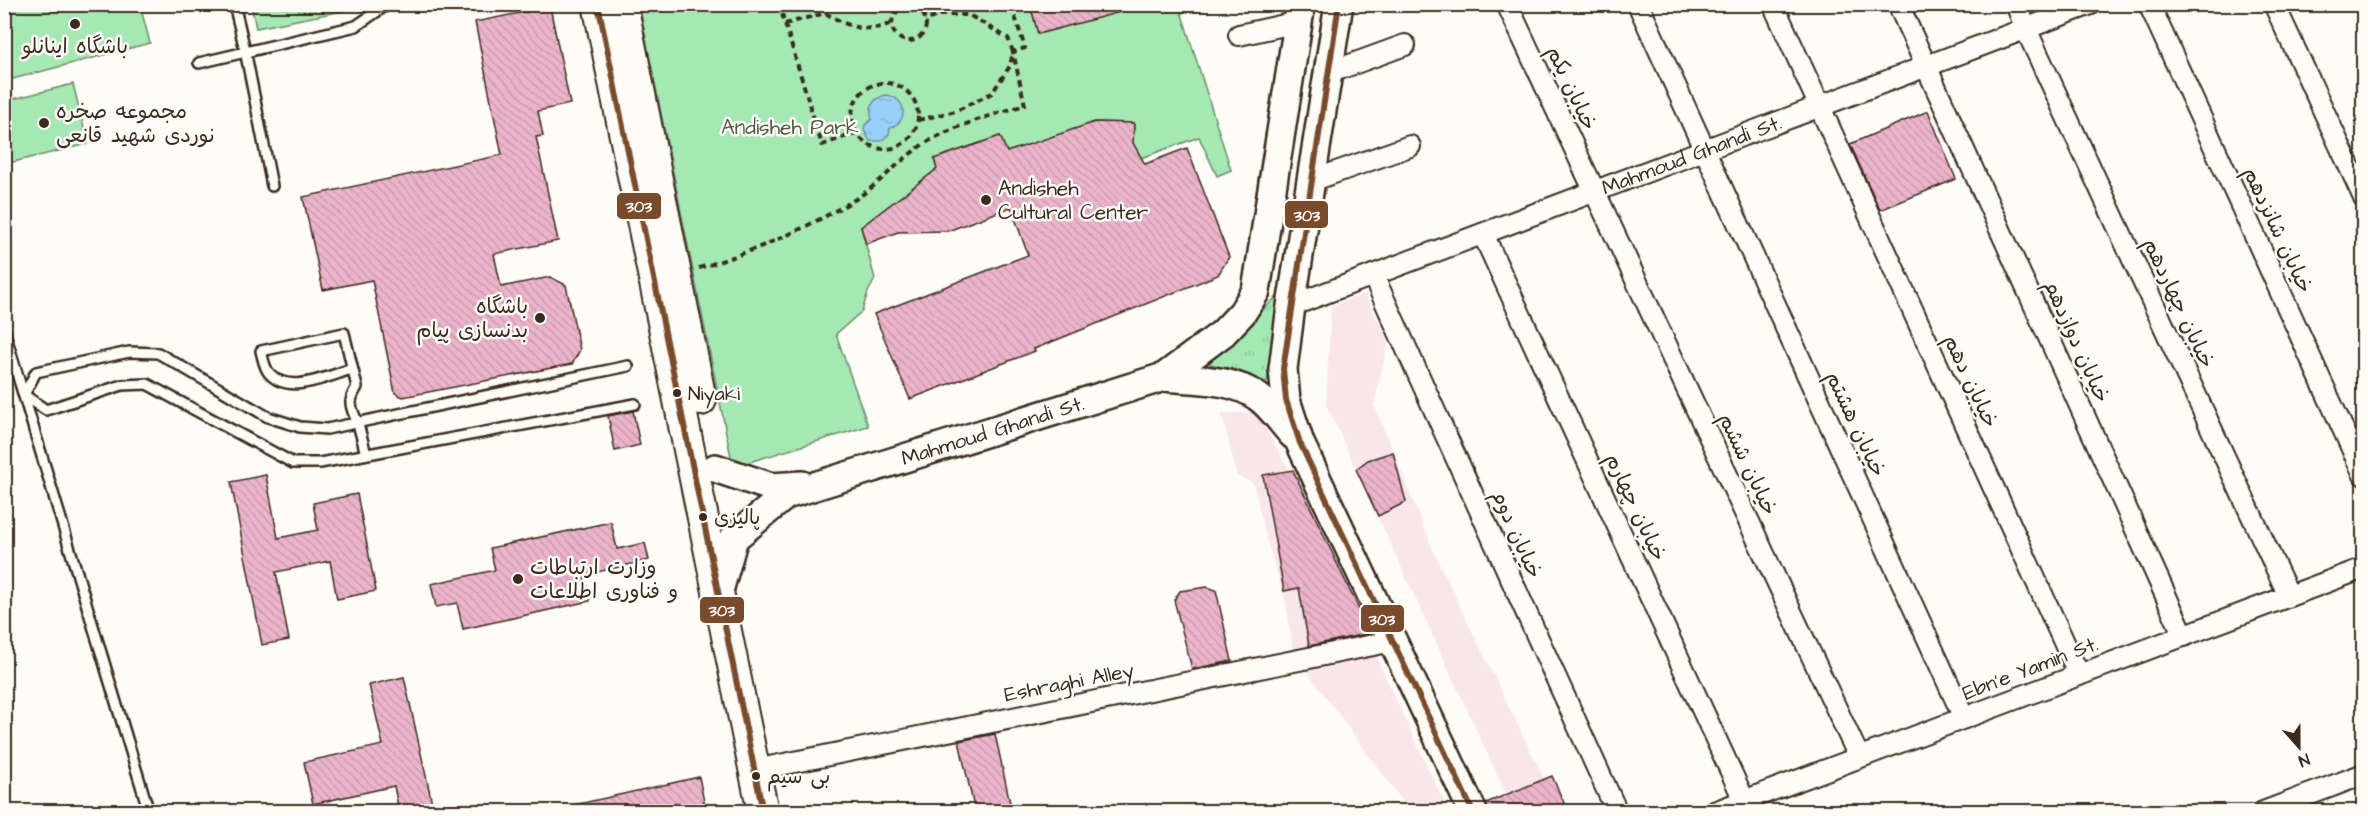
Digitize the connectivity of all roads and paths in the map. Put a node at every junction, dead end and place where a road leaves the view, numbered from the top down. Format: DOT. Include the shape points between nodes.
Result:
graph roads {
  1 [pos="234,4"];
  2 [pos="388,4"];
  3 [pos="598,4"];
  4 [pos="622,4"];
  5 [pos="779,4"];
  6 [pos="1011,4"];
  7 [pos="1339,4"];
  8 [pos="1507,4"];
  9 [pos="1638,4"];
  10 [pos="1773,4"];
  11 [pos="1898,4"];
  12 [pos="2016,4"];
  13 [pos="2091,4"];
  14 [pos="2149,4"];
  15 [pos="2274,4"];
  16 [pos="1300,13"];
  17 [pos="925,21"];
  18 [pos="892,23"];
  19 [pos="785,24"];
  20 [pos="2026,29"];
  21 [pos="1239,35"];
  22 [pos="1405,45"];
  23 [pos="245,50"];
  24 [pos="1013,52"];
  25 [pos="199,63"];
  26 [pos="1926,67"];
  27 [pos="1328,73"];
  28 [pos="1820,107"];
  29 [pos="918,120"];
  30 [pos="856,133"];
  31 [pos="1410,146"];
  32 [pos="1704,150"];
  33 [pos="1311,181"];
  34 [pos="272,186"];
  35 [pos="1594,192"];
  36 [pos="2364,198"];
  37 [pos="1484,234"];
  38 [pos="676,276"];
  39 [pos="1373,276"];
  40 [pos="1291,306"];
  41 [pos="4,330"];
  42 [pos="628,366"];
  43 [pos="352,369"];
  44 [pos="1164,377"];
  45 [pos="24,395"];
  46 [pos="635,404"];
  47 [pos="357,422"];
  48 [pos="1299,442"];
  49 [pos="366,454"];
  50 [pos="715,468"];
  51 [pos="2364,475"];
  52 [pos="821,483"];
  53 [pos="2364,568"];
  54 [pos="719,591"];
  55 [pos="2289,596"];
  56 [pos="2184,636"];
  57 [pos="1393,641"];
  58 [pos="2079,675"];
  59 [pos="1964,718"];
  60 [pos="1859,757"];
  61 [pos="755,770"];
  62 [pos="2364,774"];
  63 [pos="1744,800"];
  64 [pos="149,812"];
  65 [pos="763,812"];
  66 [pos="1473,812"];
  67 [pos="1617,812"];
  68 [pos="1714,812"];
  69 [pos="2263,812"];
  1 -- 23 [label="lane"];
  2 -- 23 [label="lane" via="356,26"];
  3 -- 54 [label="main road"];
  4 -- 38 [label="main road"];
  5 -- 19 [label="path"];
  6 -- 24 [label="path" via="1025,48"];
  7 -- 27 [label="main road"];
  8 -- 35 [label="street, خیابان یکم"];
  9 -- 32 [label="street, خیابان هشتم"];
  10 -- 28 [label="street, خیابان دهم"];
  11 -- 26 [label="street, خیابان دوازدهم"];
  12 -- 20 [label="street, خیابان چهاردهم"];
  13 -- 20 [label="street, Mahmoud Ghandi St."];
  14 -- 51 [label="street, خیابان شانزدهم"];
  15 -- 36 [label="street"];
  16 -- 21 [label="street"];
  16 -- 44 [label="main road, Mahmoud Ghandi St." via="1256,291 1223,333"];
  17 -- 18 [label="path" via="915,9 905,8"];
  17 -- 18 [label="path" via="921,37 910,41 899,38"];
  17 -- 24 [label="path" via="939,15 969,15 1008,38"];
  18 -- 19 [label="path" via="867,30 825,13"];
  19 -- 30 [label="path" via="822,145"];
  20 -- 26 [label="street, Mahmoud Ghandi St."];
  20 -- 55 [label="street, خیابان چهاردهم"];
  22 -- 27 [label="street"];
  23 -- 25 [label="lane"];
  23 -- 34 [label="lane"];
  24 -- 29 [label="path" via="1010,66 992,93 956,111"];
  24 -- 38 [label="path" via="1025,105 921,146 857,198 803,229 754,251"];
  26 -- 28 [label="street, Mahmoud Ghandi St."];
  26 -- 56 [label="street, خیابان دوازدهم"];
  27 -- 33 [label="main road"];
  28 -- 32 [label="street, Mahmoud Ghandi St."];
  28 -- 58 [label="street, خیابان دهم"];
  29 -- 30 [label="path" via="910,138 892,148 872,147"];
  29 -- 30 [label="path" via="918,108 905,90 895,84 873,85 863,91 852,111"];
  31 -- 33 [label="street"];
  32 -- 35 [label="street, Mahmoud Ghandi St."];
  32 -- 59 [label="street, خیابان هشتم"];
  33 -- 40 [label="main road"];
  35 -- 37 [label="street, Mahmoud Ghandi St."];
  35 -- 60 [label="street, خیابان ششم"];
  37 -- 39 [label="street, Mahmoud Ghandi St."];
  37 -- 63 [label="street, خیابان چهارم"];
  38 -- 50 [label="main road"];
  39 -- 40 [label="street, Mahmoud Ghandi St."];
  39 -- 67 [label="street, خیابان دوم"];
  40 -- 48 [label="main road" via="1284,388"];
  41 -- 45 [label="lane"];
  42 -- 47 [label="lane"];
  43 -- 43 [label="lane" via="344,333 261,351 267,371 278,381 291,385"];
  43 -- 47 [label="lane" via="357,387 350,408"];
  44 -- 48 [label="main road, Mahmoud Ghandi St." via="1219,382 1246,389 1260,398"];
  44 -- 52 [label="main road, Mahmoud Ghandi St."];
  45 -- 47 [label="lane" via="36,372 129,352 158,353 268,417 300,427 327,429"];
  45 -- 49 [label="lane" via="46,410 122,386 147,384 292,463 320,463"];
  45 -- 64 [label="lane"];
  46 -- 49 [label="lane"];
  47 -- 49 [label="lane"];
  48 -- 57 [label="main road"];
  50 -- 52 [label="main road, Mahmoud Ghandi St." via="771,487"];
  52 -- 54 [label="main road, Mahmoud Ghandi St." via="786,495 734,538"];
  53 -- 55 [label="street, Ebn'e Yamin St."];
  54 -- 61 [label="main road"];
  55 -- 56 [label="street, Ebn'e Yamin St."];
  56 -- 58 [label="street, Ebn'e Yamin St."];
  57 -- 61 [label="street, Eshraghi Alley"];
  57 -- 66 [label="main road"];
  58 -- 59 [label="street, Ebn'e Yamin St."];
  59 -- 60 [label="street, Ebn'e Yamin St."];
  60 -- 63 [label="street, Ebn'e Yamin St."];
  61 -- 65 [label="main road"];
  62 -- 69 [label="street"];
  63 -- 68 [label="street, Ebn'e Yamin St."];
}
